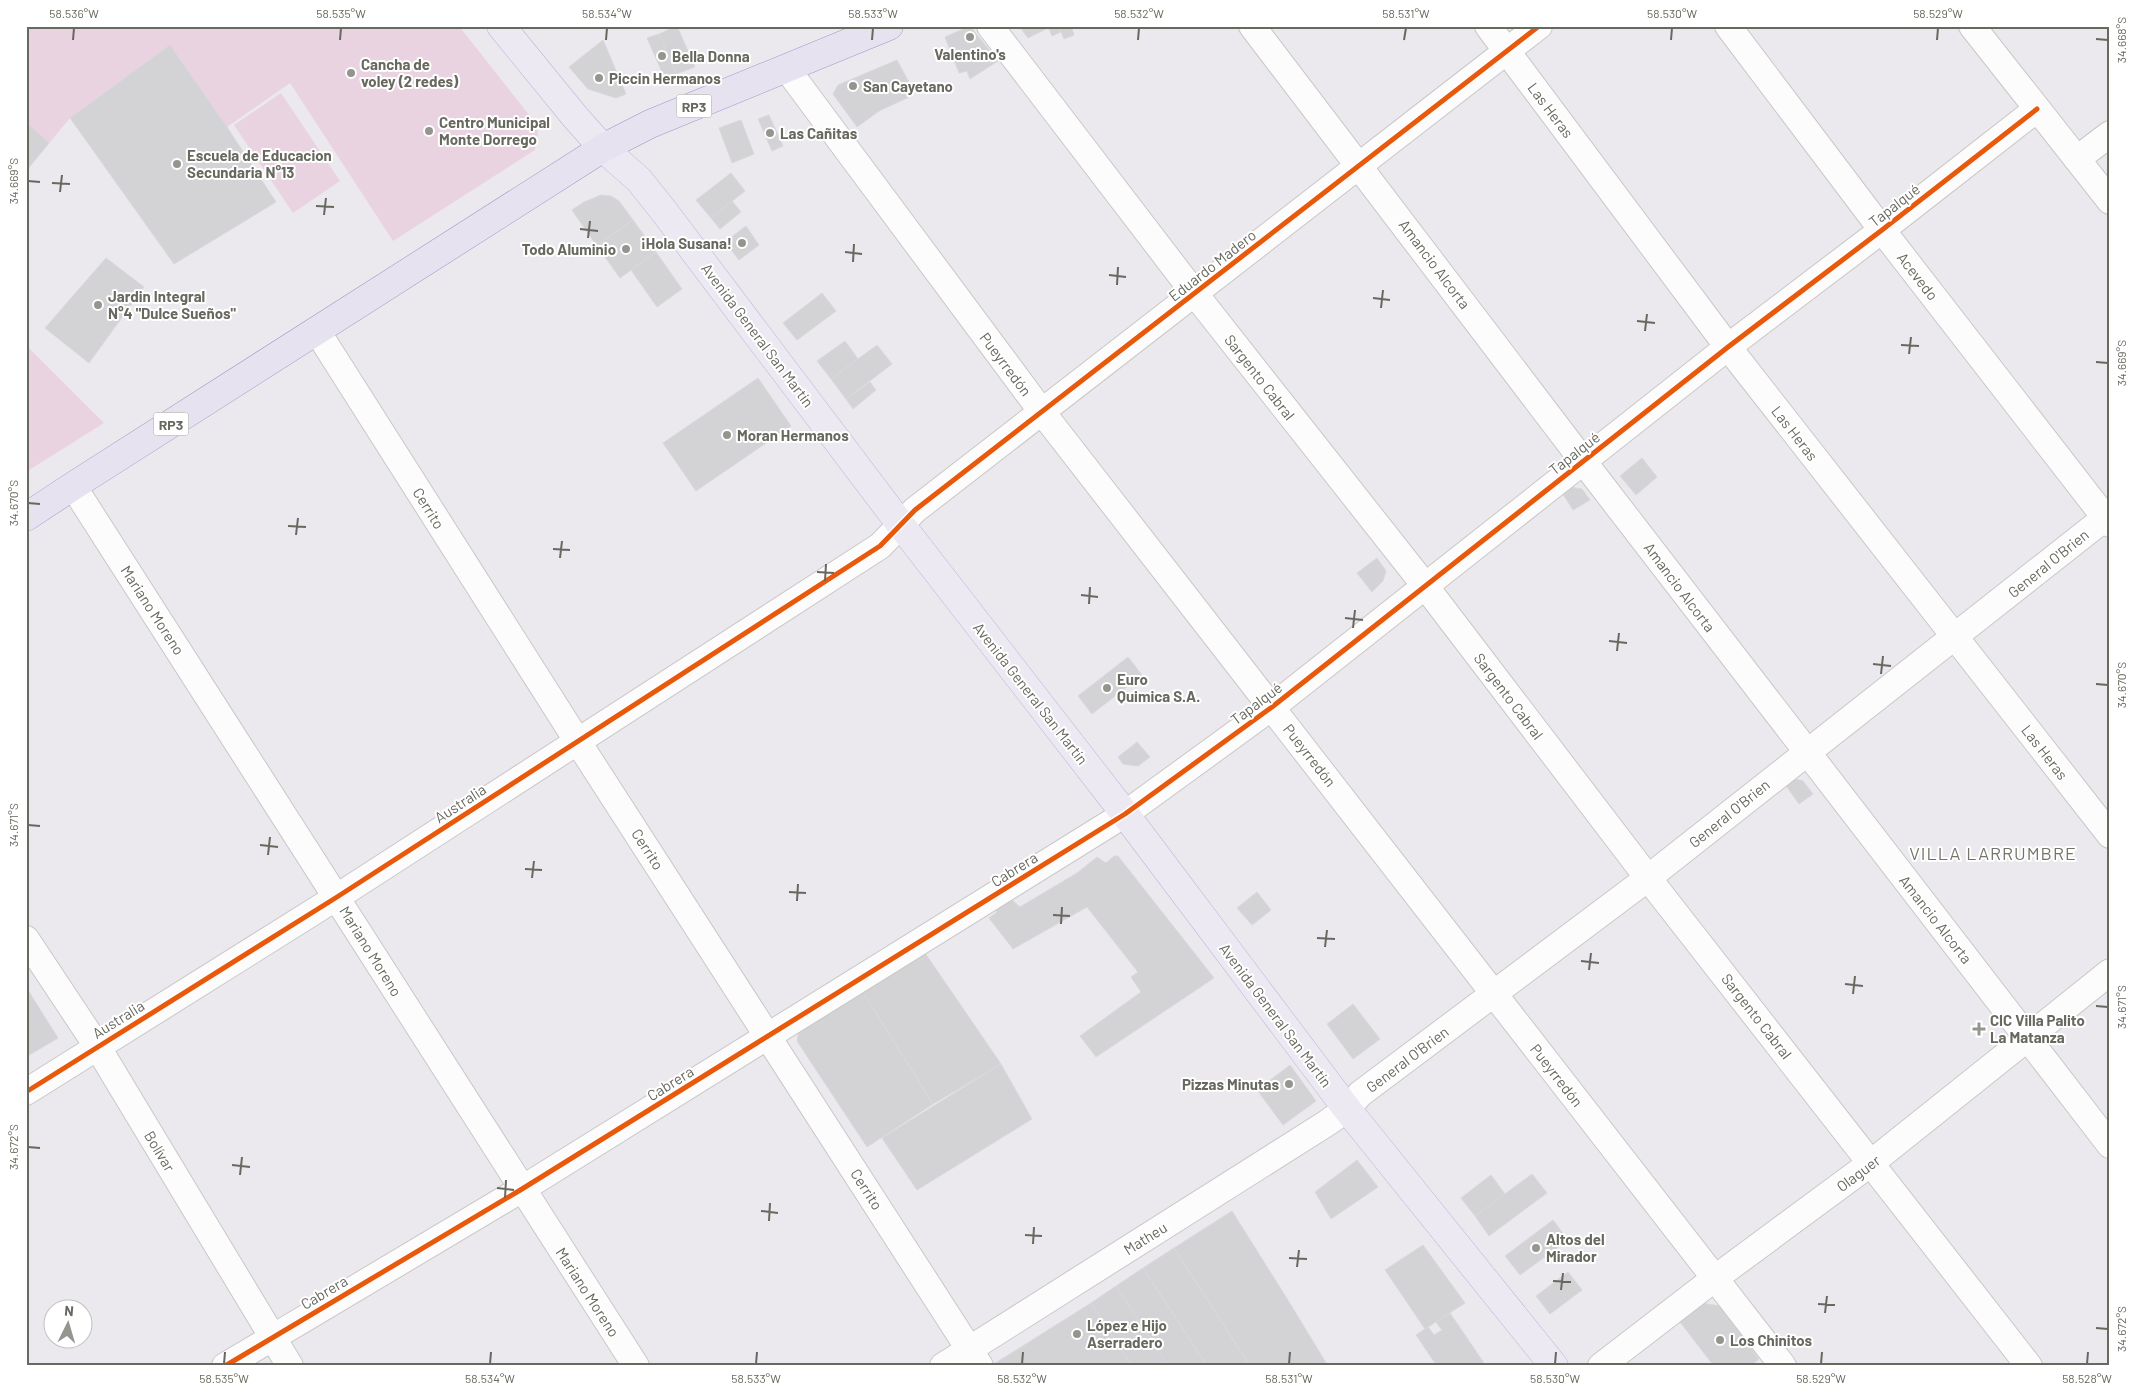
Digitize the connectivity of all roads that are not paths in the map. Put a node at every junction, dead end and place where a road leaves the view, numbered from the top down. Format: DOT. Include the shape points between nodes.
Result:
graph roads {
  1 [pos="501,26"];
  2 [pos="889,26"];
  3 [pos="990,26"];
  4 [pos="1252,26"];
  5 [pos="1488,26"];
  6 [pos="1539,26"];
  7 [pos="1728,26"];
  8 [pos="1972,26"];
  9 [pos="1508,51"];
  10 [pos="787,68"];
  11 [pos="2036,109"];
  12 [pos="2110,134"];
  13 [pos="603,148"];
  14 [pos="2077,159"];
  15 [pos="1361,166"];
  16 [pos="2110,201"];
  17 [pos="1882,230"];
  18 [pos="1195,294"];
  19 [pos="317,331"];
  20 [pos="1728,347"];
  21 [pos="1042,412"];
  22 [pos="1584,461"];
  23 [pos="73,486"];
  24 [pos="26,517"];
  25 [pos="2108,519"];
  26 [pos="901,526"];
  27 [pos="1426,587"];
  28 [pos="1955,638"];
  29 [pos="1272,707"];
  30 [pos="578,742"];
  31 [pos="1806,752"];
  32 [pos="1125,814"];
  33 [pos="2110,835"];
  34 [pos="1648,878"];
  35 [pos="337,897"];
  36 [pos="26,939"];
  37 [pos="2110,972"];
  38 [pos="1494,994"];
  39 [pos="769,1037"];
  40 [pos="2028,1039"];
  41 [pos="97,1046"];
  42 [pos="26,1092"];
  43 [pos="1347,1109"];
  44 [pos="2110,1145"];
  45 [pos="1871,1163"];
  46 [pos="522,1189"];
  47 [pos="1714,1279"];
  48 [pos="271,1338"];
  49 [pos="975,1357"];
  50 [pos="225,1366"];
  51 [pos="290,1366"];
  52 [pos="636,1366"];
  53 [pos="943,1366"];
  54 [pos="1554,1366"];
  55 [pos="1601,1366"];
  56 [pos="1783,1366"];
  57 [pos="2029,1366"];
  1 -- 13 [label="main road, Avenida General San Martín" via="555,95"];
  2 -- 10 [label="highway, RP3"];
  3 -- 18 [label="street, Sargento Cabral"];
  4 -- 15 [label="street, Amancio Alcorta"];
  5 -- 9 [label="street, Las Heras"];
  6 -- 9 [label="street, Eduardo Madero"];
  7 -- 17 [label="street, Acevedo"];
  8 -- 11 [label="street"];
  9 -- 15 [label="street, Eduardo Madero"];
  9 -- 20 [label="street, Las Heras"];
  10 -- 13 [label="highway, RP3" via="650,124"];
  10 -- 21 [label="street, Pueyrredón"];
  11 -- 14 [label="street"];
  11 -- 17 [label="street, Tapalqué"];
  12 -- 14 [label="street"];
  13 -- 19 [label="highway, RP3"];
  13 -- 26 [label="main road, Avenida General San Martín" via="638,180 663,210"];
  14 -- 16 [label="street"];
  15 -- 18 [label="street, Eduardo Madero"];
  15 -- 22 [label="street, Amancio Alcorta"];
  17 -- 20 [label="street, Tapalqué"];
  17 -- 25 [label="street, Acevedo"];
  18 -- 21 [label="street, Eduardo Madero"];
  18 -- 27 [label="street, Sargento Cabral"];
  19 -- 23 [label="highway, RP3"];
  19 -- 30 [label="street, Cerrito"];
  20 -- 22 [label="street, Tapalqué"];
  20 -- 28 [label="street, Las Heras"];
  21 -- 26 [label="street, Eduardo Madero" via="915,510"];
  21 -- 29 [label="street, Pueyrredón"];
  22 -- 27 [label="street, Tapalqué"];
  22 -- 31 [label="street, Amancio Alcorta"];
  23 -- 24 [label="highway, RP3"];
  23 -- 35 [label="street, Mariano Moreno"];
  25 -- 28 [label="street, General O'Brien"];
  26 -- 30 [label="street, Australia" via="880,546"];
  26 -- 32 [label="main road, Avenida General San Martín"];
  27 -- 29 [label="street, Tapalqué"];
  27 -- 34 [label="street, Sargento Cabral"];
  28 -- 31 [label="street, General O'Brien"];
  28 -- 33 [label="street, Las Heras"];
  29 -- 32 [label="street, Tapalqué"];
  29 -- 38 [label="street, Pueyrredón"];
  30 -- 35 [label="street, Australia"];
  30 -- 39 [label="street, Cerrito"];
  31 -- 34 [label="street, General O'Brien"];
  31 -- 40 [label="street, Amancio Alcorta"];
  32 -- 39 [label="street, Cabrera"];
  32 -- 43 [label="main road, Avenida General San Martín"];
  34 -- 38 [label="street, General O'Brien"];
  34 -- 45 [label="street, Sargento Cabral"];
  35 -- 41 [label="street, Australia"];
  35 -- 46 [label="street, Mariano Moreno"];
  36 -- 41 [label="street, Bolívar"];
  37 -- 40 [label="street, Olaguer"];
  38 -- 43 [label="street, General O'Brien" via="1360,1094"];
  38 -- 47 [label="street, Pueyrredón"];
  39 -- 46 [label="street, Cabrera"];
  39 -- 49 [label="street, Cerrito"];
  40 -- 44 [label="street, Amancio Alcorta"];
  40 -- 45 [label="street, Olaguer"];
  41 -- 42 [label="street, Australia"];
  41 -- 48 [label="street, Bolívar"];
  43 -- 49 [label="street, Matheu"];
  43 -- 54 [label="main road, Avenida General San Martín"];
  45 -- 47 [label="street, Olaguer"];
  45 -- 57 [label="street, Sargento Cabral"];
  46 -- 48 [label="street, Cabrera"];
  46 -- 52 [label="street, Mariano Moreno"];
  47 -- 55 [label="street, Olaguer"];
  47 -- 56 [label="street, Pueyrredón"];
  48 -- 50 [label="street, Cabrera"];
  48 -- 51 [label="street, Bolívar"];
  49 -- 53 [label="street, Matheu"];
}
